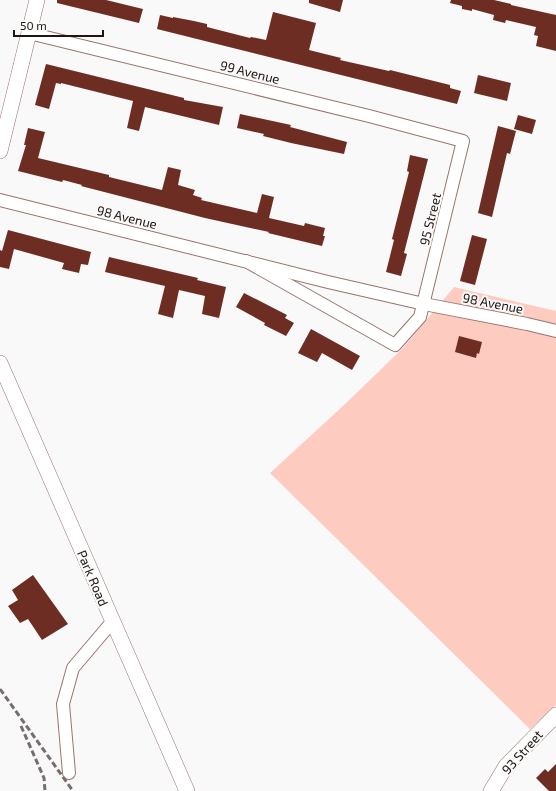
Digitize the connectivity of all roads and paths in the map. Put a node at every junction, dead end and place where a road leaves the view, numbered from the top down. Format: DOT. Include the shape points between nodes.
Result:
graph roads {
  1 [pos="37,0"];
  2 [pos="29,33"];
  3 [pos="463,141"];
  4 [pos="0,151"];
  5 [pos="0,200"];
  6 [pos="246,261"];
  7 [pos="424,304"];
  8 [pos="556,331"];
  9 [pos="0,364"];
  10 [pos="112,622"];
  11 [pos="556,715"];
  12 [pos="69,773"];
  13 [pos="187,791"];
  14 [pos="491,791"];
  1 -- 2 [label="street"];
  2 -- 3 [label="street, 99 Avenue"];
  2 -- 4 [label="street"];
  3 -- 7 [label="street, 95 Street"];
  5 -- 6 [label="street, 98 Avenue"];
  6 -- 7 [label="street, 98 Avenue"];
  6 -- 7 [label="street, 98 Avenue" via="395,345 420,317"];
  7 -- 8 [label="street, 98 Avenue"];
  9 -- 10 [label="street, Park Road"];
  10 -- 12 [label="street" via="73,668 63,704"];
  10 -- 13 [label="street, Park Road"];
  11 -- 14 [label="street, 93 Street" via="506,766"];
}
